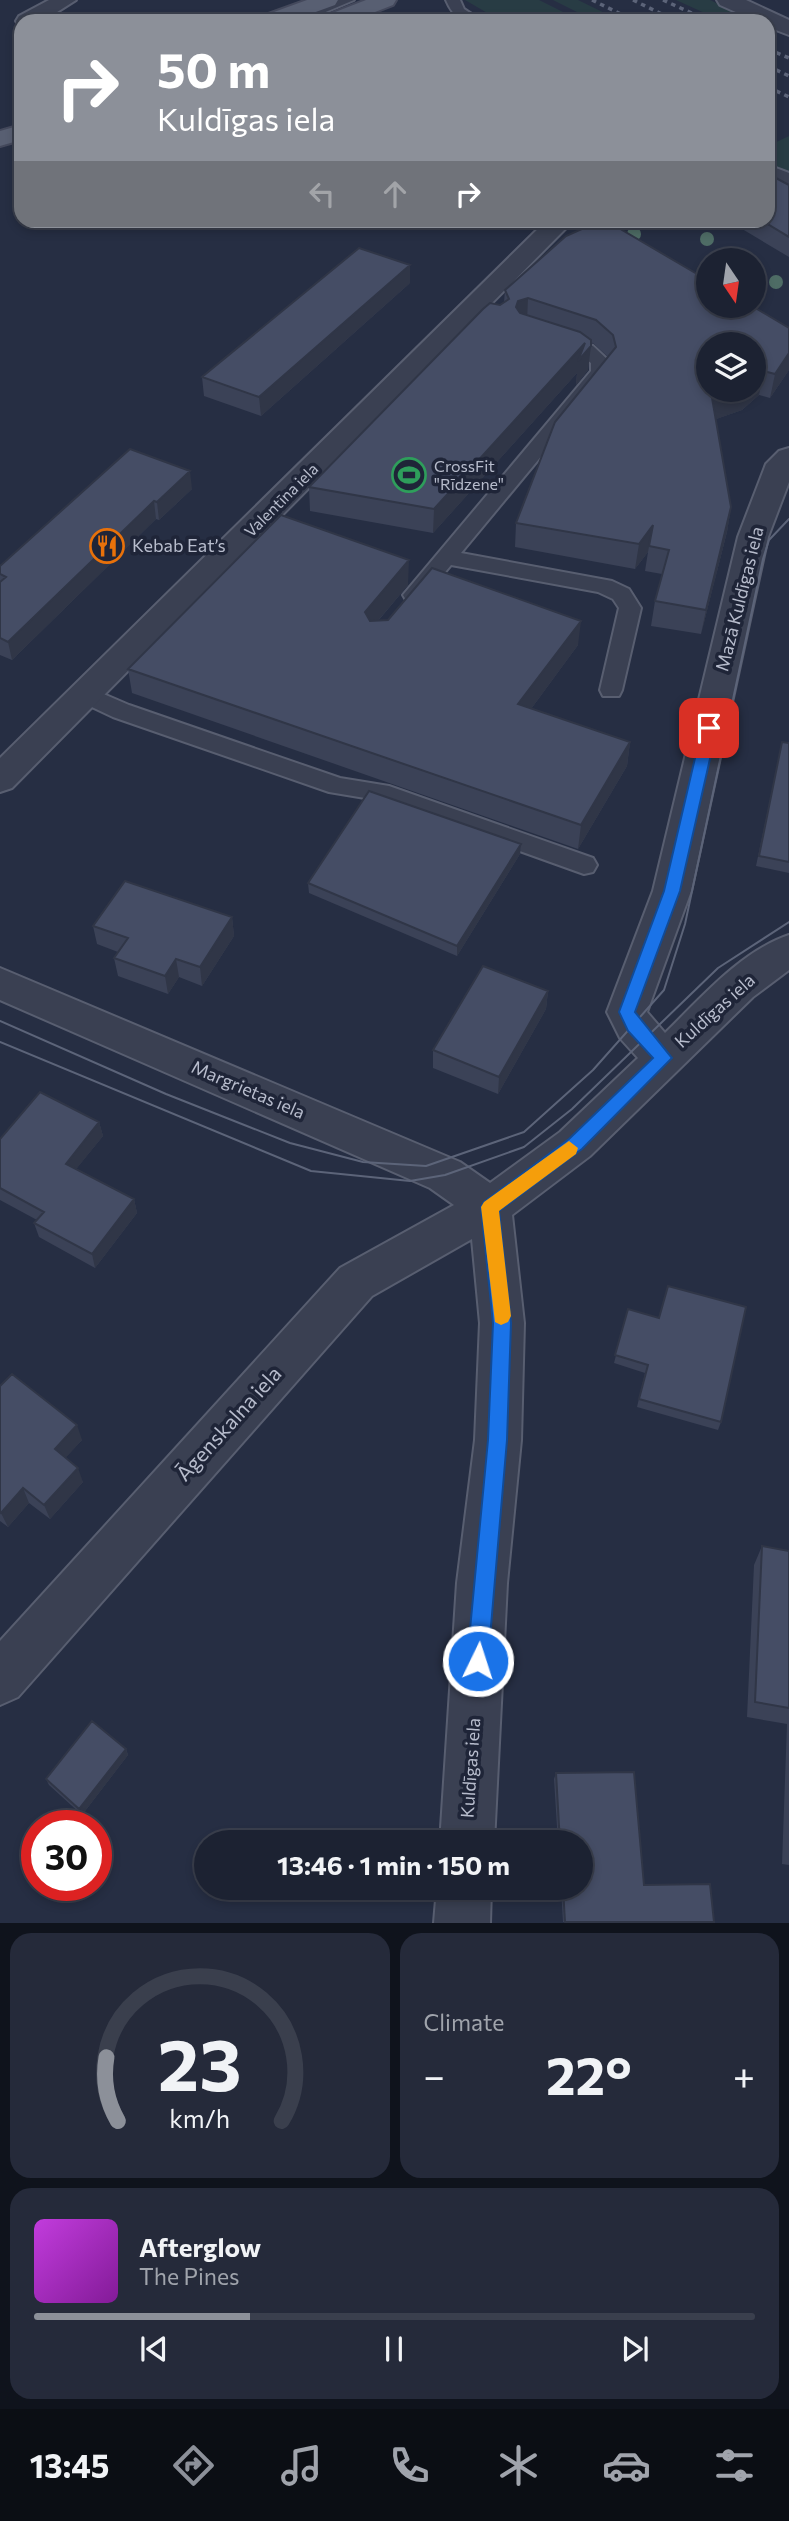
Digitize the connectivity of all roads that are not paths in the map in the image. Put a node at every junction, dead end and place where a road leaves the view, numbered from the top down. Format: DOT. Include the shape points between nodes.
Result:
graph roads {
  1 [pos="65,0"];
  2 [pos="327,0"];
  3 [pos="347,0"];
  4 [pos="385,0"];
  5 [pos="728,0"];
  6 [pos="39,14"];
  7 [pos="290,14"];
  8 [pos="309,14"];
  9 [pos="350,14"];
  10 [pos="758,14"];
  11 [pos="555,228"];
  12 [pos="538,334"];
  13 [pos="789,457"];
  14 [pos="447,557"];
  15 [pos="404,608"];
  16 [pos="611,690"];
  17 [pos="85,694"];
  18 [pos="0,779"];
  19 [pos="584,865"];
  20 [pos="789,950"];
  21 [pos="0,983"];
  22 [pos="663,1058"];
  23 [pos="490,1207"];
  24 [pos="0,1679"];
  25 [pos="468,1830"];
  26 [pos="463,1900"];
  27 [pos="462,1923"];
  1 -- 6 [label="street"];
  2 -- 7 [label="main road"];
  3 -- 8 [label="lane"];
  4 -- 9 [label="main road"];
  5 -- 10 [label="street"];
  11 -- 17 [label="street, Valentīna iela" via="480,315"];
  12 -- 14 [label="lane" via="586,350 600,361 601,372"];
  13 -- 22 [label="street, Mazā Kuldīgas iela" via="781,464 753,537 672,891 627,1012 634,1027"];
  14 -- 15 [label="lane"];
  14 -- 16 [label="lane" via="604,586 621,594 630,608"];
  17 -- 18 [label="street, Valentīna iela"];
  17 -- 19 [label="lane" via="121,711 338,786 380,792"];
  20 -- 22 [label="street, Kuldīgas iela" via="739,986"];
  21 -- 23 [label="street, Margrietas iela" via="445,1175"];
  22 -- 23 [label="street, Kuldīgas iela" via="575,1144"];
  23 -- 24 [label="street, Āgenskalna iela" via="356,1282"];
  23 -- 25 [label="street, Kuldīgas iela" via="502,1323 498,1440 482,1583"];
  26 -- 27 [label="street"];
}
